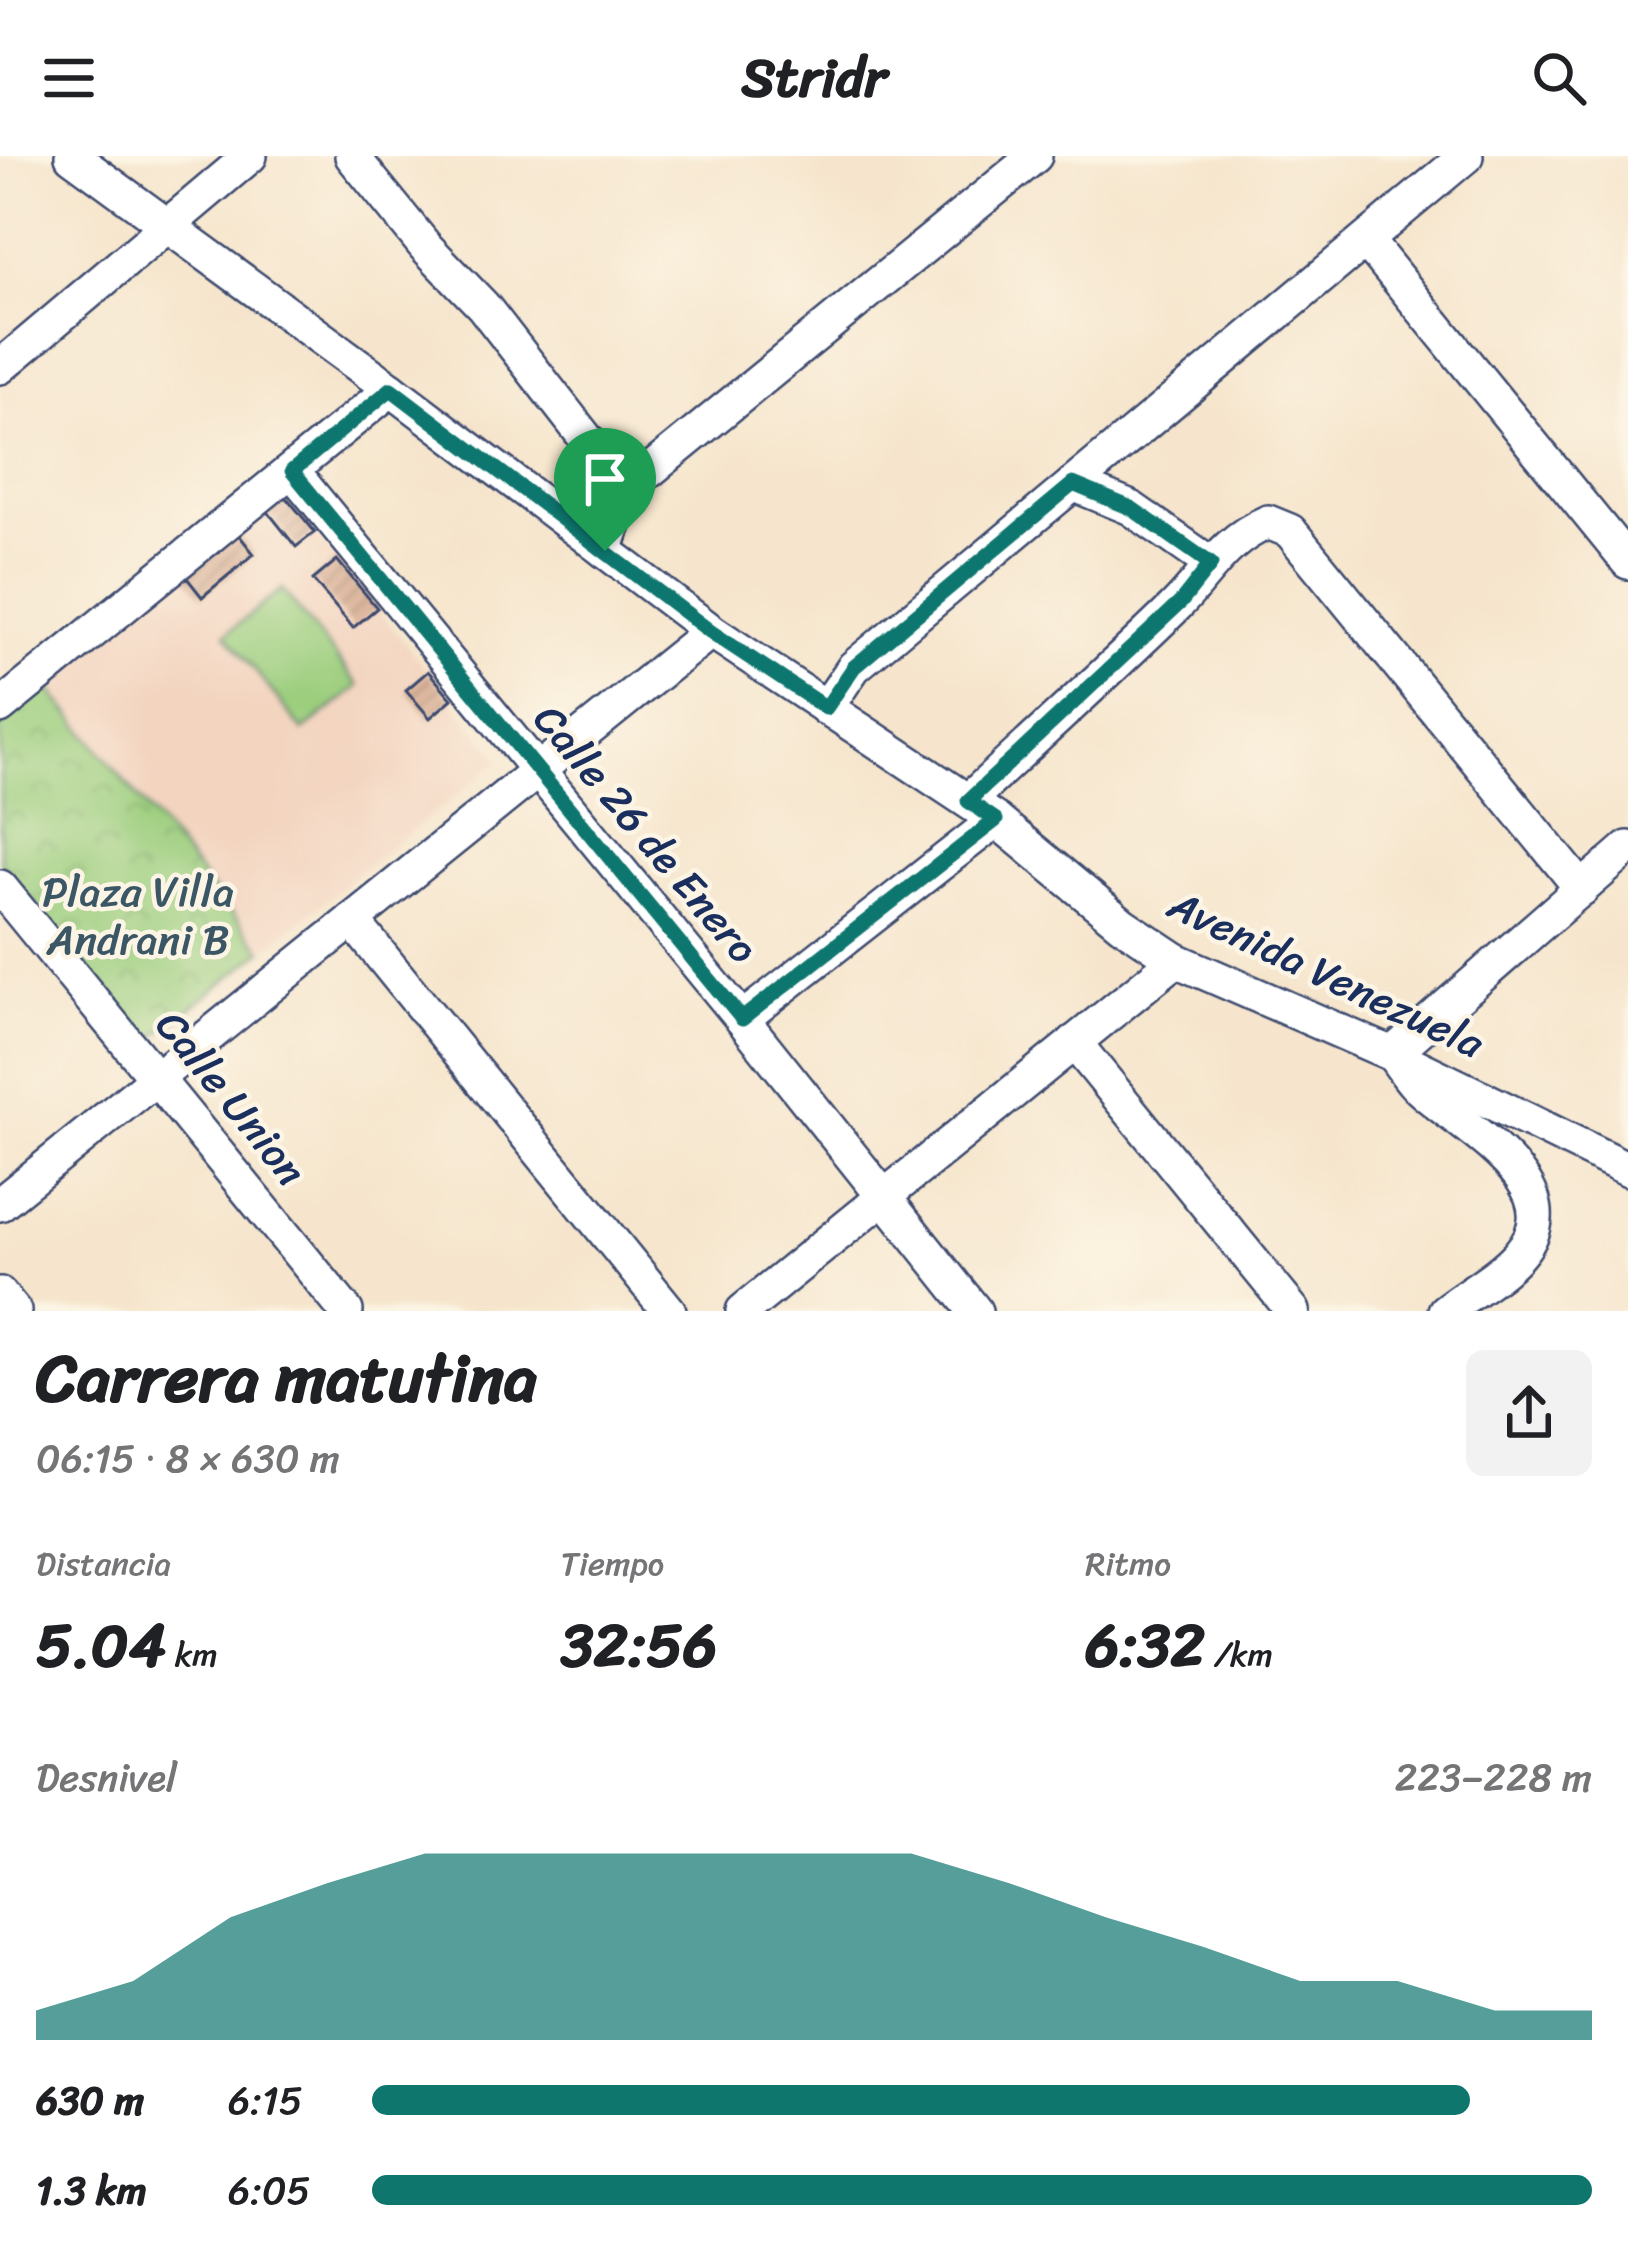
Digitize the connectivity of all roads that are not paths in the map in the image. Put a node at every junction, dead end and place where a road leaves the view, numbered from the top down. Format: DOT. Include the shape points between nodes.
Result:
graph roads {
  1 [pos="72,156"];
  2 [pos="250,156"];
  3 [pos="352,156"];
  4 [pos="1035,156"];
  5 [pos="1466,156"];
  6 [pos="997,167"];
  7 [pos="169,227"];
  8 [pos="1366,240"];
  9 [pos="0,367"];
  10 [pos="391,389"];
  11 [pos="292,471"];
  12 [pos="1073,484"];
  13 [pos="626,490"];
  14 [pos="1624,549"];
  15 [pos="605,551"];
  16 [pos="1211,564"];
  17 [pos="711,632"];
  18 [pos="0,706"];
  19 [pos="826,708"];
  20 [pos="534,771"];
  21 [pos="982,810"];
  22 [pos="1628,848"];
  23 [pos="0,887"];
  24 [pos="1582,889"];
  25 [pos="352,920"];
  26 [pos="1176,960"];
  27 [pos="742,1019"];
  28 [pos="1074,1042"];
  29 [pos="1392,1054"];
  30 [pos="156,1077"];
  31 [pos="1628,1168"];
  32 [pos="883,1194"];
  33 [pos="0,1204"];
  34 [pos="0,1294"];
  35 [pos="14,1311"];
  36 [pos="346,1311"];
  37 [pos="669,1311"];
  38 [pos="743,1311"];
  39 [pos="975,1311"];
  40 [pos="1293,1311"];
  41 [pos="1445,1311"];
  1 -- 7 [label="street, Avenida Venezuela"];
  2 -- 7 [label="street"];
  3 -- 13 [label="street" via="483,306"];
  4 -- 6 [label="street"];
  5 -- 8 [label="street"];
  6 -- 13 [label="street"];
  7 -- 9 [label="street"];
  7 -- 10 [label="street, Avenida Venezuela"];
  8 -- 12 [label="street"];
  8 -- 14 [label="street"];
  10 -- 11 [label="street"];
  10 -- 15 [label="street, Avenida Venezuela"];
  11 -- 18 [label="street"];
  11 -- 20 [label="street, Calle 26 de Enero"];
  12 -- 16 [label="street" via="1131,508"];
  12 -- 19 [label="street" via="854,667"];
  13 -- 15 [label="street"];
  15 -- 17 [label="street, Avenida Venezuela"];
  16 -- 21 [label="street"];
  16 -- 24 [label="street" via="1268,522 1290,531"];
  17 -- 19 [label="street, Avenida Venezuela"];
  17 -- 20 [label="street"];
  19 -- 21 [label="street, Avenida Venezuela"];
  20 -- 25 [label="street"];
  20 -- 27 [label="street, Calle 26 de Enero"];
  21 -- 26 [label="street, Avenida Venezuela"];
  21 -- 27 [label="street"];
  22 -- 24 [label="street"];
  23 -- 30 [label="street, Calle Union"];
  24 -- 29 [label="street"];
  25 -- 30 [label="street"];
  25 -- 37 [label="street"];
  26 -- 28 [label="street"];
  26 -- 29 [label="street, Avenida Venezuela"];
  27 -- 32 [label="street, Calle 26 de Enero"];
  28 -- 32 [label="street"];
  28 -- 40 [label="street"];
  29 -- 31 [label="street, Avenida Venezuela"];
  29 -- 41 [label="street" via="1416,1085 1509,1159 1533,1202 1533,1228 1520,1253"];
  30 -- 33 [label="street"];
  30 -- 36 [label="street, Calle Union"];
  32 -- 38 [label="street"];
  32 -- 39 [label="street, Calle 26 de Enero"];
  34 -- 35 [label="street"];
}
